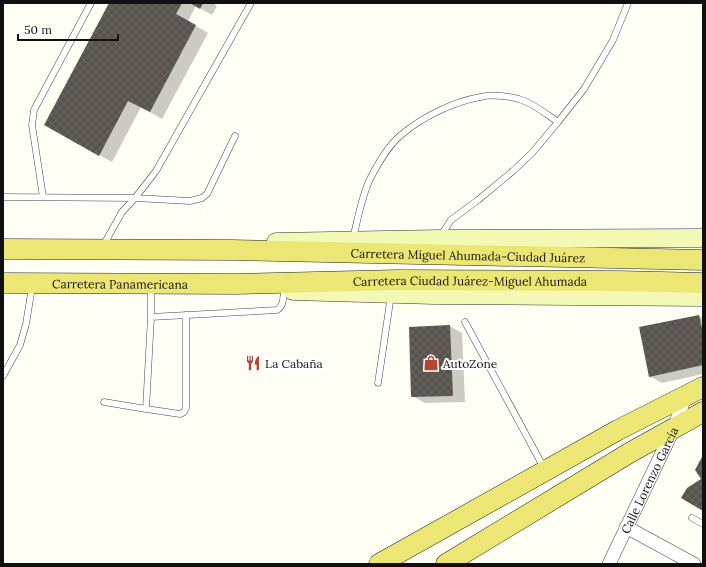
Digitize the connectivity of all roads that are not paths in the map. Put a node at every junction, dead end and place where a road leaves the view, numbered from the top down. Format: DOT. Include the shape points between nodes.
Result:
graph roads {
  1 [pos="91,3"];
  2 [pos="251,3"];
  3 [pos="628,3"];
  4 [pos="558,122"];
  5 [pos="235,136"];
  6 [pos="3,197"];
  7 [pos="43,197"];
  8 [pos="135,198"];
  9 [pos="703,228"];
  10 [pos="647,238"];
  11 [pos="703,238"];
  12 [pos="439,239"];
  13 [pos="352,240"];
  14 [pos="3,249"];
  15 [pos="101,249"];
  16 [pos="232,250"];
  17 [pos="703,260"];
  18 [pos="3,283"];
  19 [pos="32,283"];
  20 [pos="703,283"];
  21 [pos="151,284"];
  22 [pos="238,284"];
  23 [pos="284,291"];
  24 [pos="391,294"];
  25 [pos="703,297"];
  26 [pos="186,315"];
  27 [pos="151,317"];
  28 [pos="465,322"];
  29 [pos="3,376"];
  30 [pos="378,383"];
  31 [pos="694,391"];
  32 [pos="104,402"];
  33 [pos="146,409"];
  34 [pos="703,412"];
  35 [pos="674,428"];
  36 [pos="618,430"];
  37 [pos="631,452"];
  38 [pos="545,470"];
  39 [pos="692,518"];
  40 [pos="703,524"];
  41 [pos="626,527"];
  42 [pos="379,564"];
  43 [pos="446,564"];
  44 [pos="609,564"];
  45 [pos="694,564"];
  1 -- 7 [label="lane" via="34,110 32,125"];
  2 -- 8 [label="lane" via="156,171"];
  3 -- 4 [label="lane" via="613,40 584,89"];
  4 -- 12 [label="lane" via="513,171 451,220"];
  4 -- 13 [label="lane" via="532,104 505,96 481,96 464,101 421,121 400,136 376,168"];
  5 -- 8 [label="lane" via="207,194 202,198 184,201"];
  6 -- 7 [label="lane"];
  7 -- 8 [label="lane"];
  8 -- 15 [label="lane" via="122,212"];
  9 -- 10 [label="main road"];
  10 -- 11 [label="main road"];
  10 -- 12 [label="main road"];
  12 -- 13 [label="main road"];
  13 -- 16 [label="main road" via="262,242"];
  14 -- 15 [label="main road"];
  15 -- 16 [label="main road"];
  16 -- 17 [label="main road, Carretera Miguel Ahumada-Ciudad Juárez"];
  18 -- 19 [label="main road, Carretera Panamericana"];
  19 -- 21 [label="main road, Carretera Panamericana"];
  19 -- 29 [label="lane" via="20,345"];
  20 -- 22 [label="main road, Carretera Ciudad Juárez-Miguel Ahumada" via="398,280"];
  21 -- 22 [label="main road, Carretera Panamericana"];
  21 -- 27 [label="lane"];
  22 -- 23 [label="main road" via="252,290"];
  23 -- 24 [label="main road"];
  23 -- 26 [label="lane" via="283,304 278,310"];
  24 -- 25 [label="main road"];
  24 -- 30 [label="lane"];
  26 -- 27 [label="lane"];
  26 -- 33 [label="lane" via="186,408 180,414"];
  27 -- 33 [label="lane"];
  28 -- 38 [label="lane"];
  31 -- 35 [label="street, Calle Lorenzo García"];
  31 -- 36 [label="main road"];
  32 -- 33 [label="lane"];
  34 -- 35 [label="main road"];
  35 -- 37 [label="main road"];
  35 -- 41 [label="street, Calle Lorenzo García"];
  36 -- 37 [label="main road"];
  36 -- 38 [label="main road"];
  37 -- 43 [label="main road"];
  38 -- 42 [label="main road"];
  39 -- 40 [label="lane"];
  41 -- 44 [label="street, Calle Lorenzo García"];
  41 -- 45 [label="street"];
}
